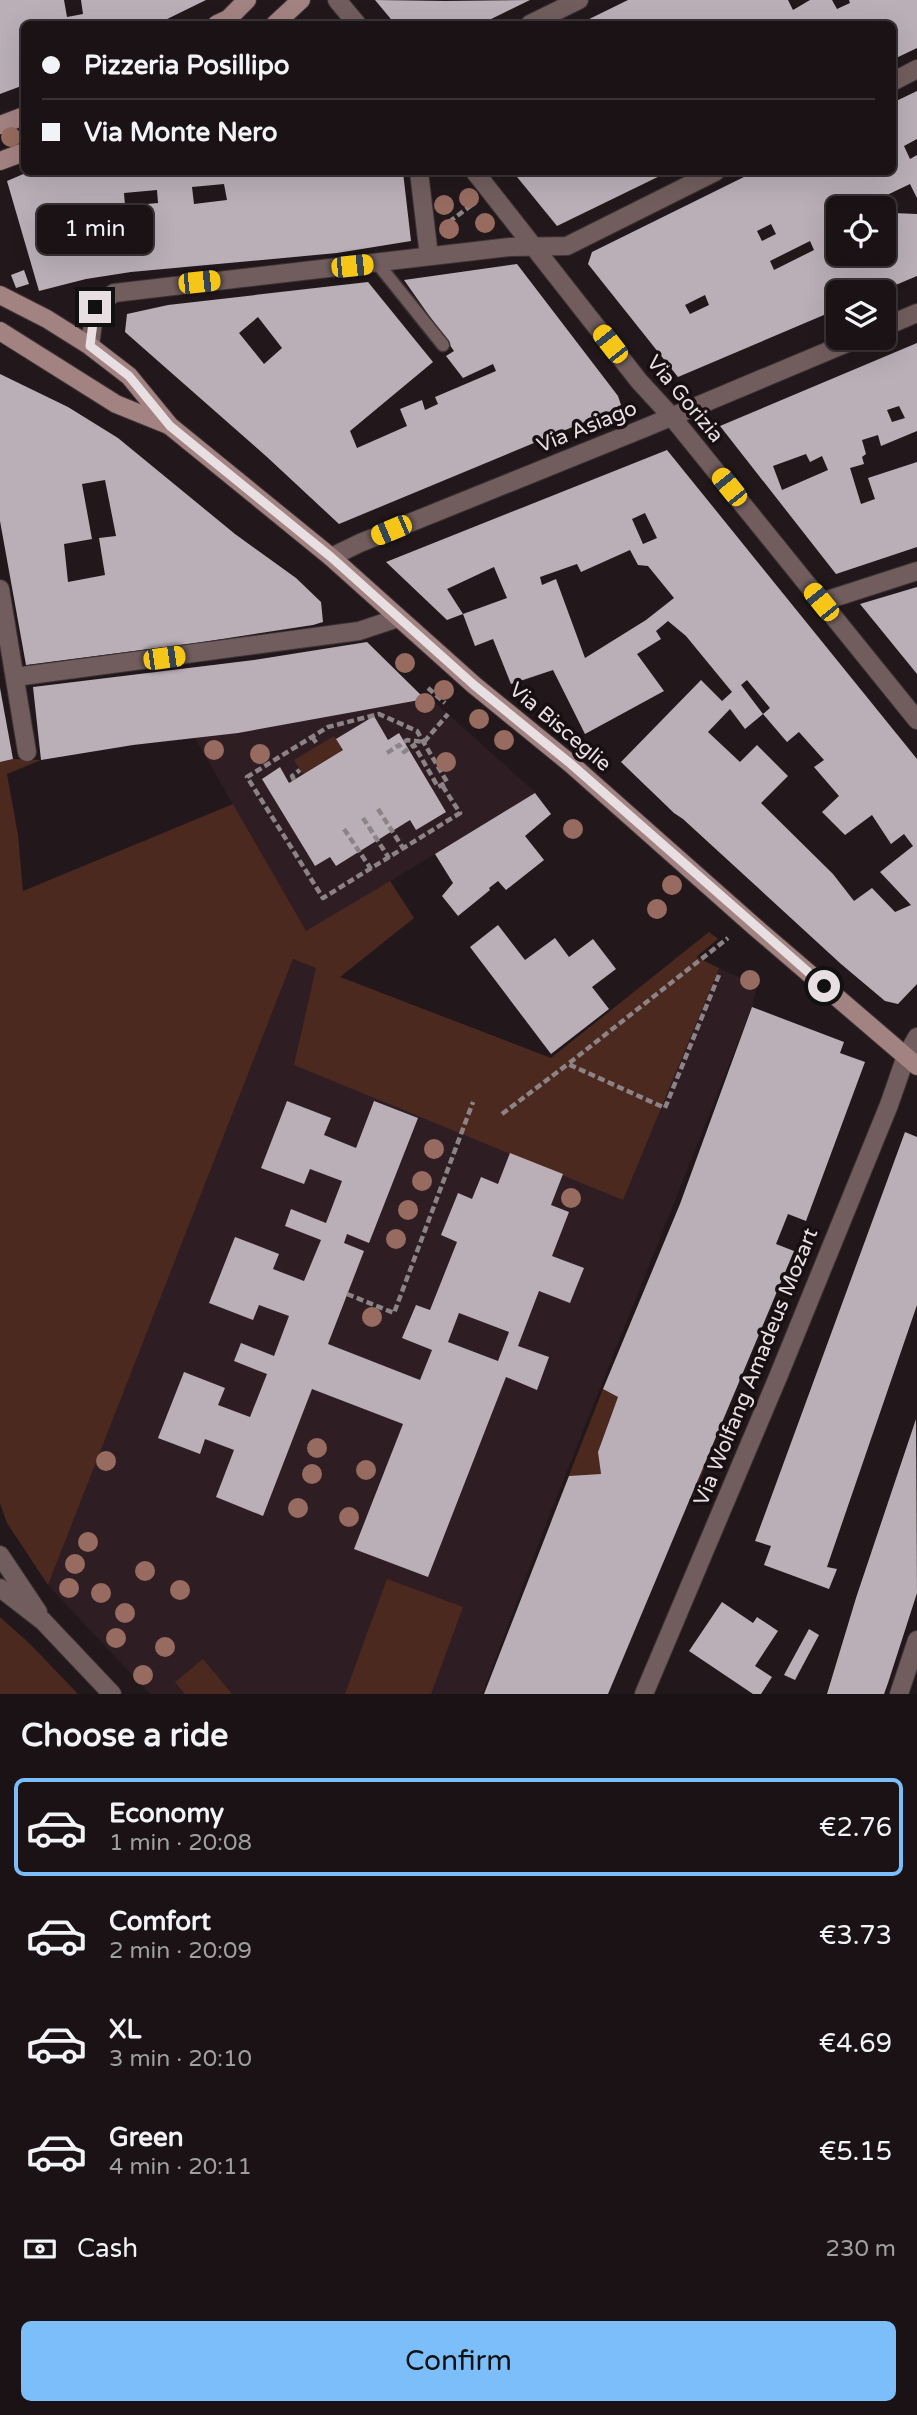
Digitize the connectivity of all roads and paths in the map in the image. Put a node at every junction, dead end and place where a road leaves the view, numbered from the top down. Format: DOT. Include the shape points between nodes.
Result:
graph roads {
  1 [pos="247,0"];
  2 [pos="301,0"];
  3 [pos="337,0"];
  4 [pos="579,0"];
  5 [pos="224,21"];
  6 [pos="278,21"];
  7 [pos="354,21"];
  8 [pos="536,21"];
  9 [pos="917,69"];
  10 [pos="896,80"];
  11 [pos="21,117"];
  12 [pos="0,125"];
  13 [pos="21,153"];
  14 [pos="0,161"];
  15 [pos="419,175"];
  16 [pos="477,175"];
  17 [pos="709,175"];
  18 [pos="477,201"];
  19 [pos="446,224"];
  20 [pos="533,247"];
  21 [pos="429,256"];
  22 [pos="377,264"];
  23 [pos="0,295"];
  24 [pos="917,313"];
  25 [pos="896,322"];
  26 [pos="0,331"];
  27 [pos="443,345"];
  28 [pos="90,346"];
  29 [pos="831,350"];
  30 [pos="672,417"];
  31 [pos="170,426"];
  32 [pos="331,557"];
  33 [pos="917,571"];
  34 [pos="0,589"];
  35 [pos="821,602"];
  36 [pos="398,618"];
  37 [pos="15,677"];
  38 [pos="428,688"];
  39 [pos="445,703"];
  40 [pos="447,714"];
  41 [pos="917,720"];
  42 [pos="312,737"];
  43 [pos="404,742"];
  44 [pos="424,742"];
  45 [pos="317,746"];
  46 [pos="27,752"];
  47 [pos="387,753"];
  48 [pos="300,770"];
  49 [pos="294,780"];
  50 [pos="442,785"];
  51 [pos="378,809"];
  52 [pos="363,818"];
  53 [pos="344,829"];
  54 [pos="403,848"];
  55 [pos="389,858"];
  56 [pos="370,869"];
  57 [pos="728,938"];
  58 [pos="719,975"];
  59 [pos="917,1037"];
  60 [pos="911,1061"];
  61 [pos="568,1064"];
  62 [pos="473,1102"];
  63 [pos="502,1114"];
  64 [pos="347,1294"];
  65 [pos="0,1555"];
  66 [pos="0,1588"];
  67 [pos="43,1621"];
  68 [pos="917,1640"];
  69 [pos="113,1694"];
  70 [pos="644,1694"];
  71 [pos="900,1694"];
  1 -- 5 [label="main road"];
  2 -- 6 [label="main road"];
  3 -- 7 [label="street"];
  4 -- 8 [label="street"];
  9 -- 10 [label="street"];
  11 -- 12 [label="main road"];
  13 -- 14 [label="main road"];
  15 -- 21 [label="street"];
  16 -- 20 [label="street, Via Gorizia"];
  17 -- 20 [label="street" via="567,246"];
  18 -- 19 [label="path"];
  20 -- 21 [label="street"];
  20 -- 30 [label="street, Via Gorizia"];
  21 -- 22 [label="street"];
  22 -- 27 [label="lane"];
  22 -- 28 [label="street" via="114,293 95,307"];
  23 -- 28 [label="main road, Via Bisceglie"];
  24 -- 25 [label="street"];
  26 -- 31 [label="main road, Via Bisceglie" via="116,404"];
  28 -- 31 [label="main road, Via Bisceglie" via="129,376"];
  29 -- 30 [label="street, Via Asiago"];
  30 -- 32 [label="street, Via Asiago"];
  30 -- 35 [label="street, Via Gorizia"];
  31 -- 32 [label="main road, Via Bisceglie"];
  32 -- 36 [label="main road, Via Bisceglie"];
  33 -- 35 [label="street"];
  34 -- 37 [label="street"];
  35 -- 41 [label="street, Via Gorizia"];
  36 -- 37 [label="street" via="359,631"];
  36 -- 60 [label="main road, Via Bisceglie"];
  37 -- 46 [label="street"];
  38 -- 39 [label="path"];
  40 -- 44 [label="path"];
  42 -- 44 [label="path" via="328,727 379,714 417,732"];
  42 -- 45 [label="path"];
  42 -- 56 [label="path" via="247,777 323,898"];
  43 -- 44 [label="path"];
  44 -- 50 [label="path" via="447,782"];
  47 -- 50 [label="path" via="400,745 404,752 414,745 438,787"];
  48 -- 49 [label="path" via="292,776"];
  50 -- 54 [label="path" via="460,813"];
  51 -- 54 [label="path"];
  52 -- 55 [label="path"];
  53 -- 56 [label="path"];
  54 -- 55 [label="path"];
  55 -- 56 [label="path"];
  57 -- 61 [label="path"];
  58 -- 61 [label="path" via="665,1108"];
  59 -- 60 [label="street, Via Wolfang Amadeus Mozart"];
  60 -- 70 [label="street, Via Wolfang Amadeus Mozart"];
  61 -- 63 [label="path"];
  62 -- 64 [label="path" via="394,1313"];
  65 -- 67 [label="street"];
  66 -- 67 [label="street"];
  67 -- 69 [label="street"];
  68 -- 71 [label="street"];
}
